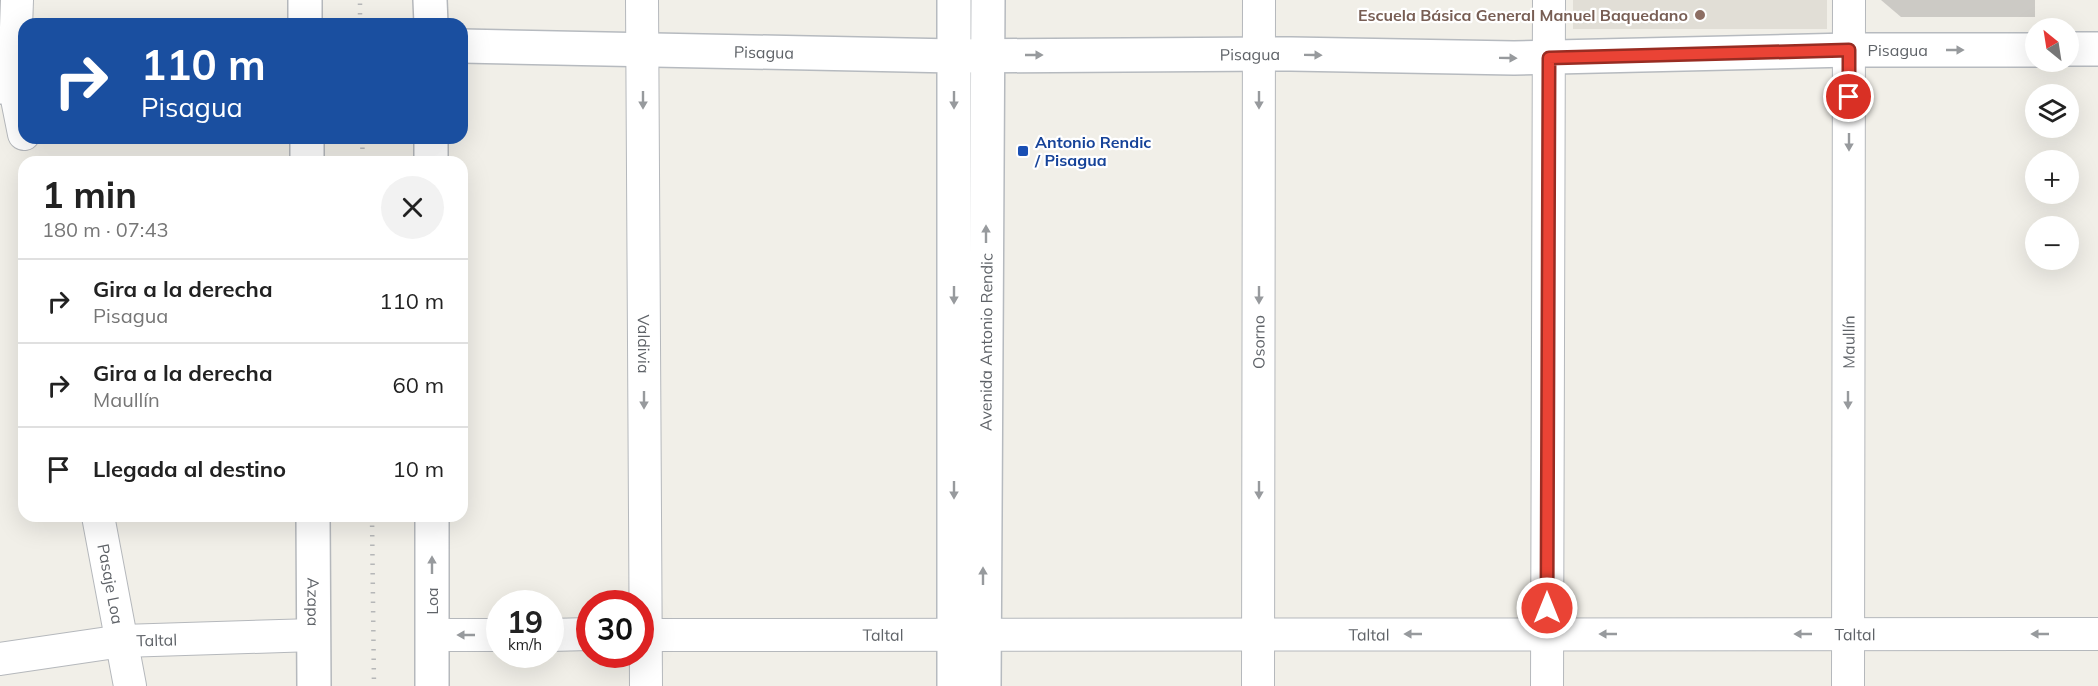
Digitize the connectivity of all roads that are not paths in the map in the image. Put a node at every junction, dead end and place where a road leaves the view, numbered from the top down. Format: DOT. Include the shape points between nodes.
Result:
graph roads {
  1 [pos="17,0"];
  2 [pos="305,0"];
  3 [pos="430,0"];
  4 [pos="642,0"];
  5 [pos="954,0"];
  6 [pos="988,0"];
  7 [pos="1259,0"];
  8 [pos="1550,0"];
  9 [pos="1849,0"];
  10 [pos="305,18"];
  11 [pos="430,18"];
  12 [pos="468,46"];
  13 [pos="2098,49"];
  14 [pos="642,50"];
  15 [pos="1849,50"];
  16 [pos="2025,50"];
  17 [pos="2079,50"];
  18 [pos="1260,54"];
  19 [pos="988,55"];
  20 [pos="954,56"];
  21 [pos="1549,58"];
  22 [pos="13,85"];
  23 [pos="18,108"];
  24 [pos="99,522"];
  25 [pos="312,522"];
  26 [pos="432,522"];
  27 [pos="643,590"];
  28 [pos="969,634"];
  29 [pos="1259,634"];
  30 [pos="1547,634"];
  31 [pos="1848,634"];
  32 [pos="2098,634"];
  33 [pos="314,635"];
  34 [pos="432,635"];
  35 [pos="486,635"];
  36 [pos="654,635"];
  37 [pos="122,641"];
  38 [pos="0,659"];
  39 [pos="645,668"];
  40 [pos="130,686"];
  41 [pos="314,686"];
  42 [pos="432,686"];
  43 [pos="646,686"];
  44 [pos="954,686"];
  45 [pos="984,686"];
  46 [pos="1258,686"];
  47 [pos="1547,686"];
  48 [pos="1848,686"];
  1 -- 22 [label="street"];
  2 -- 10 [label="main road"];
  3 -- 11 [label="main road"];
  4 -- 14 [label="street, Valdivia"];
  5 -- 20 [label="main road, Avenida Antonio Rendic"];
  6 -- 19 [label="main road, Avenida Antonio Rendic"];
  7 -- 18 [label="street, Osorno"];
  8 -- 21 [label="street"];
  9 -- 15 [label="street, Maullín"];
  12 -- 14 [label="main road, Pisagua"];
  13 -- 17 [label="main road"];
  14 -- 20 [label="main road, Pisagua"];
  14 -- 27 [label="street, Valdivia, one-way"];
  15 -- 16 [label="main road, Pisagua, one-way"];
  15 -- 21 [label="main road, Pisagua"];
  15 -- 31 [label="street, Maullín, one-way"];
  19 -- 18 [label="main road, Pisagua, one-way"];
  18 -- 21 [label="main road, Pisagua, one-way"];
  18 -- 29 [label="street, Osorno, one-way"];
  19 -- 20 [label="main road, Pisagua"];
  28 -- 19 [label="main road, Avenida Antonio Rendic, one-way"];
  20 -- 28 [label="main road, Avenida Antonio Rendic, one-way"];
  21 -- 30 [label="street"];
  22 -- 23 [label="street"];
  24 -- 37 [label="street, Pasaje Loa"];
  25 -- 33 [label="main road, Azapa"];
  34 -- 26 [label="main road, Loa, one-way"];
  28 -- 29 [label="street, Taltal"];
  28 -- 36 [label="street, Taltal"];
  28 -- 44 [label="main road, Avenida Antonio Rendic"];
  28 -- 45 [label="main road, Avenida Antonio Rendic"];
  30 -- 29 [label="street, Taltal, one-way"];
  29 -- 46 [label="street, Osorno"];
  31 -- 30 [label="street, Taltal, one-way"];
  30 -- 47 [label="street"];
  32 -- 31 [label="street, Taltal, one-way"];
  31 -- 48 [label="street, Maullín"];
  33 -- 37 [label="street, Taltal"];
  33 -- 41 [label="main road, Azapa"];
  35 -- 34 [label="street, one-way"];
  34 -- 42 [label="main road, Loa"];
  37 -- 38 [label="street, Taltal"];
  37 -- 40 [label="street, Pasaje Loa"];
  39 -- 43 [label="street, Valdivia"];
}
